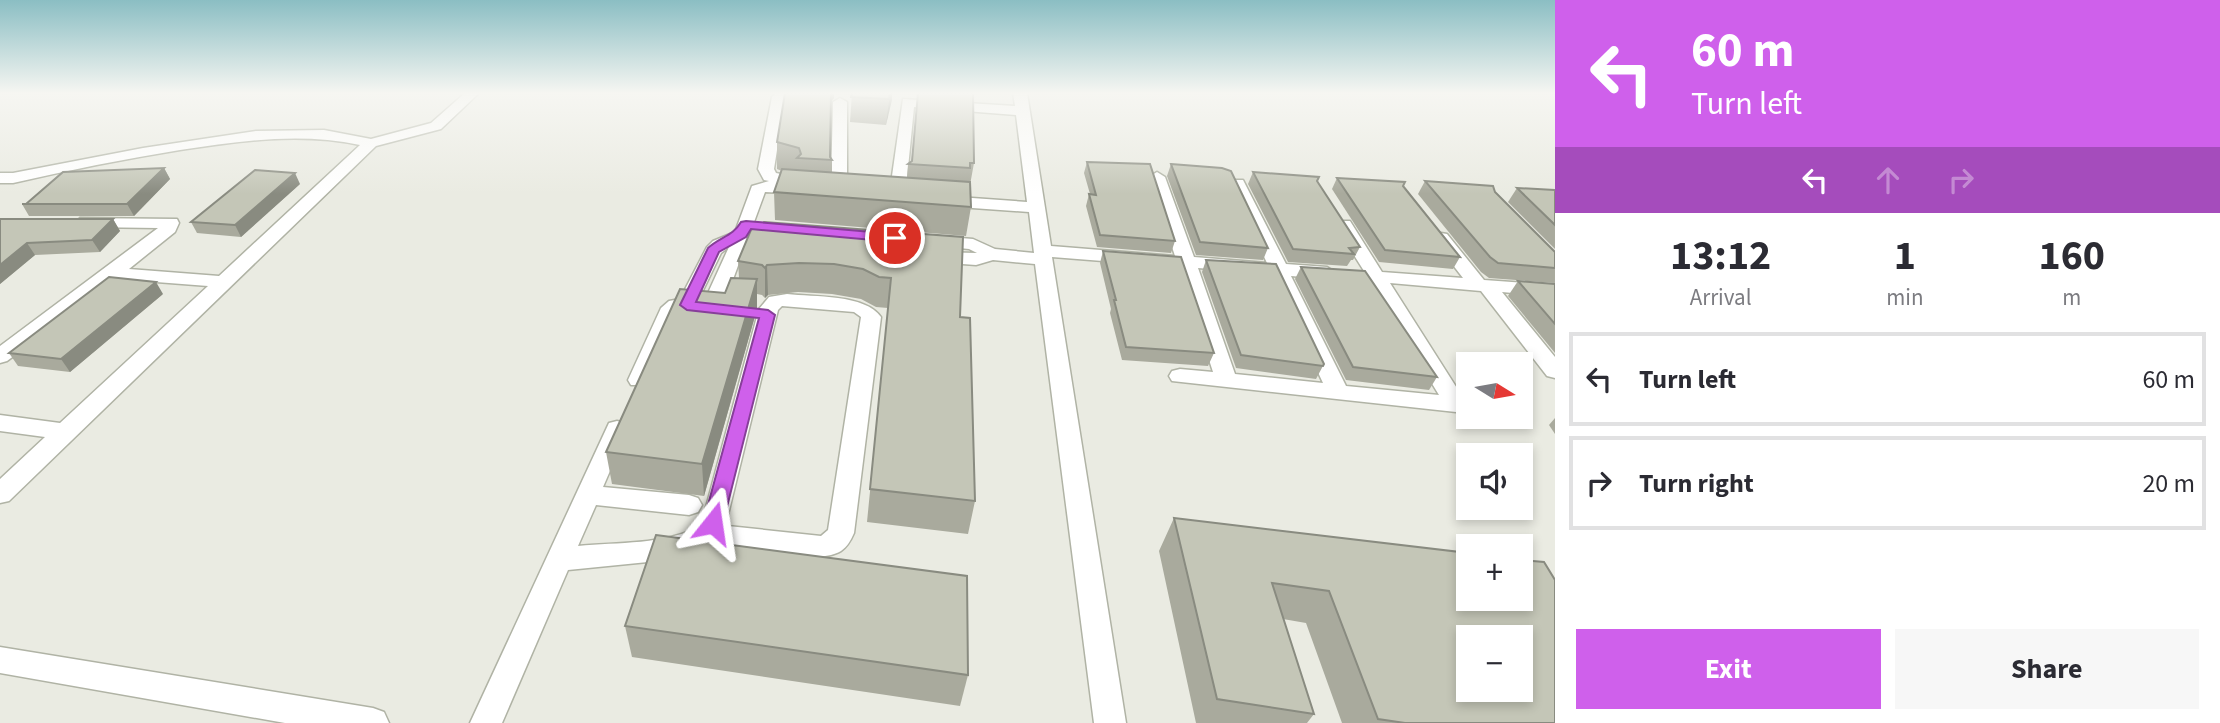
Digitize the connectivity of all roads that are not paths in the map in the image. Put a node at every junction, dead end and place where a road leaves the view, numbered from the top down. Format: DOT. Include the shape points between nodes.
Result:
graph roads {
  1 [pos="436,127"];
  2 [pos="774,127"];
  3 [pos="841,127"];
  4 [pos="910,127"];
  5 [pos="1025,127"];
  6 [pos="371,143"];
  7 [pos="1157,177"];
  8 [pos="0,178"];
  9 [pos="1237,183"];
  10 [pos="844,187"];
  11 [pos="917,193"];
  12 [pos="1036,204"];
  13 [pos="1335,213"];
  14 [pos="69,223"];
  15 [pos="1431,226"];
  16 [pos="748,234"];
  17 [pos="916,248"];
  18 [pos="1043,255"];
  19 [pos="1187,262"];
  20 [pos="1279,270"];
  21 [pos="113,273"];
  22 [pos="1377,277"];
  23 [pos="223,282"];
  24 [pos="1483,286"];
  25 [pos="1555,291"];
  26 [pos="687,305"];
  27 [pos="761,308"];
  28 [pos="0,356"];
  29 [pos="1555,371"];
  30 [pos="1180,376"];
  31 [pos="1227,381"];
  32 [pos="1339,393"];
  33 [pos="0,423"];
  34 [pos="65,432"];
  35 [pos="0,494"];
  36 [pos="588,495"];
  37 [pos="689,505"];
  38 [pos="715,531"];
  39 [pos="557,563"];
  40 [pos="0,660"];
  41 [pos="373,723"];
  42 [pos="486,723"];
  43 [pos="1110,723"];
  1 -- 6 [label="street"];
  2 -- 10 [label="street" via="766,174"];
  3 -- 10 [label="street"];
  4 -- 11 [label="street"];
  5 -- 12 [label="street"];
  6 -- 8 [label="street" via="338,134 262,134 92,159"];
  6 -- 23 [label="street"];
  7 -- 19 [label="street"];
  9 -- 20 [label="street"];
  10 -- 11 [label="street"];
  10 -- 16 [label="street" via="760,188"];
  11 -- 12 [label="street"];
  12 -- 18 [label="street"];
  13 -- 22 [label="street"];
  14 -- 21 [label="street" via="171,223"];
  15 -- 24 [label="street"];
  16 -- 26 [label="street" via="719,244"];
  16 -- 27 [label="street" via="718,296"];
  17 -- 18 [label="street" via="968,260 991,254"];
  18 -- 19 [label="street"];
  18 -- 43 [label="street"];
  19 -- 20 [label="street"];
  19 -- 31 [label="street"];
  20 -- 22 [label="street"];
  20 -- 32 [label="street"];
  21 -- 23 [label="street"];
  21 -- 28 [label="street"];
  22 -- 24 [label="street"];
  22 -- 32 [label="street" via="1456,404"];
  23 -- 34 [label="street"];
  24 -- 25 [label="street"];
  24 -- 29 [label="street"];
  26 -- 27 [label="street"];
  26 -- 36 [label="street" via="671,308"];
  27 -- 38 [label="street" via="713,523"];
  27 -- 38 [label="street" via="787,300 858,307 871,317 841,533 835,543 813,548 723,536"];
  30 -- 31 [label="street"];
  31 -- 32 [label="street"];
  33 -- 34 [label="street"];
  34 -- 35 [label="street"];
  36 -- 37 [label="street"];
  36 -- 39 [label="street"];
  38 -- 39 [label="street" via="691,544 574,557"];
  39 -- 42 [label="street"];
  40 -- 41 [label="street"];
}
